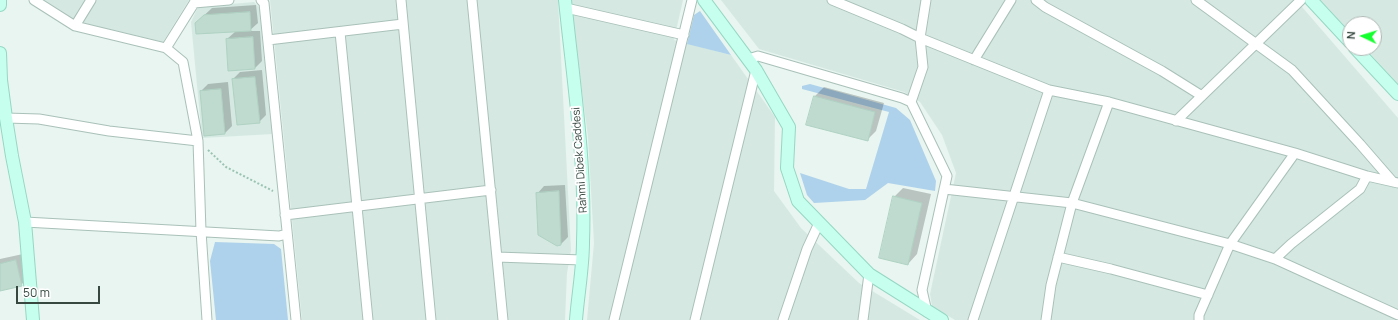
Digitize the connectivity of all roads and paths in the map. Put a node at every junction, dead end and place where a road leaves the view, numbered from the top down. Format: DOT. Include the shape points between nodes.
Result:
graph roads {
  1 [pos="0,0"];
  2 [pos="34,0"];
  3 [pos="91,0"];
  4 [pos="229,0"];
  5 [pos="261,0"];
  6 [pos="401,0"];
  7 [pos="472,0"];
  8 [pos="692,0"];
  9 [pos="704,0"];
  10 [pos="832,0"];
  11 [pos="926,0"];
  12 [pos="1011,0"];
  13 [pos="1036,0"];
  14 [pos="1196,0"];
  15 [pos="1301,0"];
  16 [pos="1311,0"];
  17 [pos="195,1"];
  18 [pos="565,4"];
  19 [pos="0,5"];
  20 [pos="403,24"];
  21 [pos="75,26"];
  22 [pos="340,32"];
  23 [pos="1342,33"];
  24 [pos="684,35"];
  25 [pos="920,38"];
  26 [pos="268,40"];
  27 [pos="1256,44"];
  28 [pos="166,48"];
  29 [pos="0,53"];
  30 [pos="1362,56"];
  31 [pos="748,59"];
  32 [pos="974,60"];
  33 [pos="756,70"];
  34 [pos="1049,90"];
  35 [pos="1398,94"];
  36 [pos="1202,96"];
  37 [pos="911,102"];
  38 [pos="1109,102"];
  39 [pos="6,118"];
  40 [pos="1176,121"];
  41 [pos="198,141"];
  42 [pos="1295,153"];
  43 [pos="1368,176"];
  44 [pos="1396,183"];
  45 [pos="944,189"];
  46 [pos="490,190"];
  47 [pos="283,196"];
  48 [pos="1014,196"];
  49 [pos="420,199"];
  50 [pos="1072,202"];
  51 [pos="357,207"];
  52 [pos="285,215"];
  53 [pos="25,222"];
  54 [pos="819,223"];
  55 [pos="201,231"];
  56 [pos="287,234"];
  57 [pos="1230,244"];
  58 [pos="497,257"];
  59 [pos="1058,257"];
  60 [pos="1275,259"];
  61 [pos="582,260"];
  62 [pos="869,274"];
  63 [pos="1208,295"];
  64 [pos="929,315"];
  65 [pos="1398,315"];
  66 [pos="33,320"];
  67 [pos="207,320"];
  68 [pos="296,320"];
  69 [pos="368,320"];
  70 [pos="431,320"];
  71 [pos="503,320"];
  72 [pos="576,320"];
  73 [pos="614,320"];
  74 [pos="694,320"];
  75 [pos="783,320"];
  76 [pos="863,320"];
  77 [pos="942,320"];
  78 [pos="973,320"];
  79 [pos="1046,320"];
  80 [pos="1199,320"];
  1 -- 19 [label="street"];
  2 -- 21 [label="street"];
  3 -- 21 [label="street"];
  4 -- 17 [label="street"];
  5 -- 26 [label="street" via="264,2"];
  6 -- 20 [label="street"];
  7 -- 46 [label="street"];
  8 -- 24 [label="street"];
  9 -- 31 [label="street"];
  10 -- 25 [label="street"];
  11 -- 25 [label="street"];
  12 -- 32 [label="street"];
  13 -- 36 [label="street"];
  14 -- 27 [label="street"];
  15 -- 27 [label="street"];
  16 -- 23 [label="street"];
  17 -- 28 [label="street"];
  18 -- 24 [label="street"];
  18 -- 61 [label="street, Rahmi Dibek Caddesi" via="580,139 584,223"];
  20 -- 22 [label="street"];
  20 -- 49 [label="street"];
  21 -- 28 [label="street"];
  22 -- 26 [label="street"];
  22 -- 51 [label="street"];
  24 -- 73 [label="street"];
  25 -- 32 [label="street"];
  25 -- 37 [label="street" via="923,67"];
  26 -- 47 [label="street"];
  27 -- 36 [label="street"];
  27 -- 44 [label="street" via="1292,70"];
  28 -- 41 [label="street" via="183,62"];
  29 -- 39 [label="street"];
  30 -- 35 [label="street"];
  31 -- 33 [label="street"];
  31 -- 37 [label="street" via="758,56"];
  32 -- 34 [label="street"];
  33 -- 54 [label="street" via="789,127 787,168 798,201"];
  33 -- 74 [label="street"];
  34 -- 38 [label="street"];
  34 -- 48 [label="street"];
  36 -- 40 [label="street"];
  37 -- 45 [label="street" via="947,176"];
  38 -- 40 [label="street"];
  38 -- 50 [label="street"];
  39 -- 41 [label="street" via="39,119 109,131"];
  39 -- 53 [label="street"];
  40 -- 42 [label="street"];
  41 -- 47 [label="path" via="226,167"];
  41 -- 55 [label="street"];
  42 -- 43 [label="street"];
  42 -- 57 [label="street"];
  43 -- 44 [label="street"];
  43 -- 60 [label="street" via="1360,189"];
  45 -- 48 [label="street"];
  45 -- 64 [label="street" via="922,290"];
  46 -- 49 [label="street"];
  46 -- 58 [label="street"];
  47 -- 52 [label="street"];
  48 -- 50 [label="street"];
  48 -- 78 [label="street"];
  49 -- 51 [label="street"];
  49 -- 70 [label="street"];
  50 -- 57 [label="street"];
  50 -- 59 [label="street"];
  51 -- 52 [label="street"];
  51 -- 69 [label="street"];
  52 -- 56 [label="street"];
  53 -- 55 [label="street"];
  53 -- 66 [label="street"];
  54 -- 62 [label="street"];
  54 -- 75 [label="street" via="807,249"];
  55 -- 56 [label="street" via="279,236"];
  55 -- 67 [label="street"];
  56 -- 68 [label="street"];
  57 -- 60 [label="street"];
  57 -- 63 [label="street"];
  58 -- 61 [label="street"];
  58 -- 71 [label="street"];
  59 -- 63 [label="street"];
  59 -- 79 [label="street"];
  60 -- 65 [label="street"];
  61 -- 72 [label="street, Rahmi Dibek Caddesi"];
  62 -- 64 [label="street"];
  62 -- 76 [label="street"];
  63 -- 80 [label="street"];
  64 -- 77 [label="street"];
}
